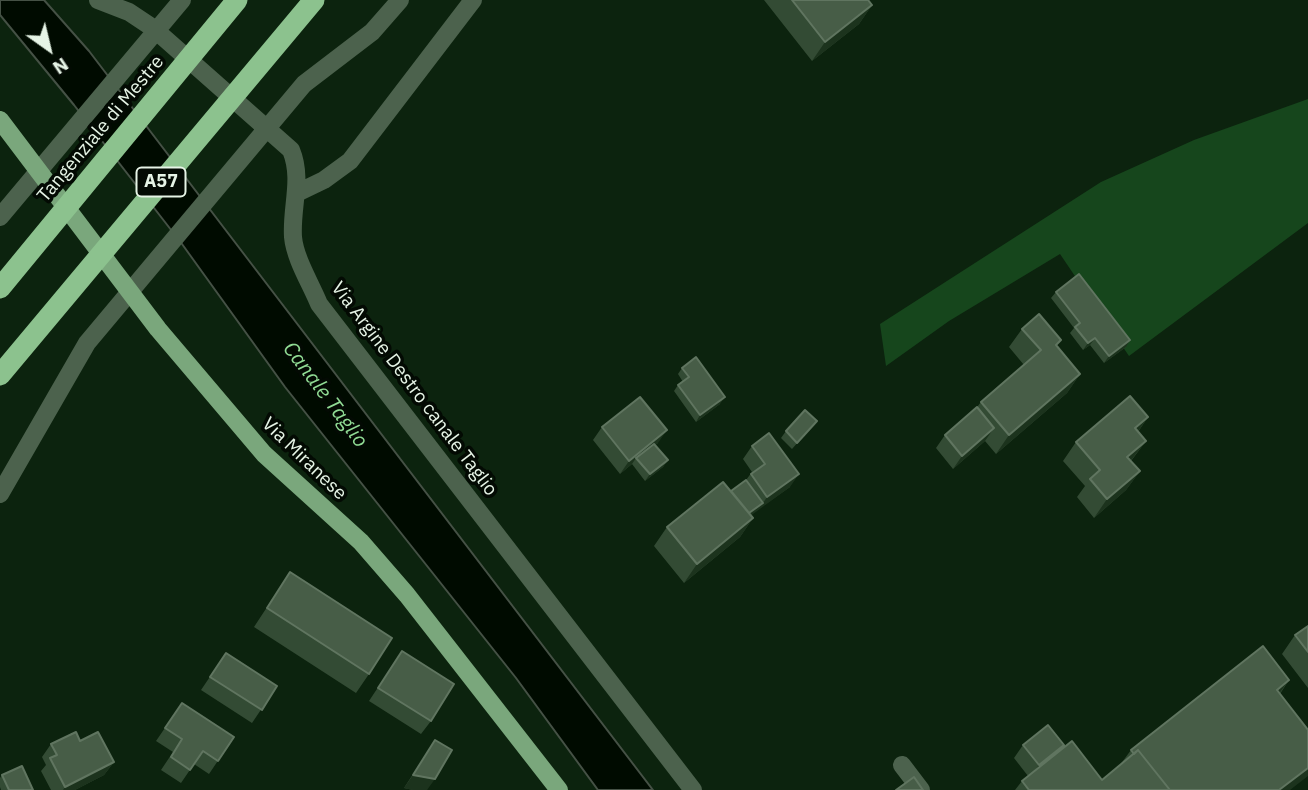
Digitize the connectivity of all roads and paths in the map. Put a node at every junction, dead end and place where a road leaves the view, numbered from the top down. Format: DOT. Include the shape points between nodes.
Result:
graph roads {
  1 [pos="98,0"];
  2 [pos="314,0"];
  3 [pos="400,0"];
  4 [pos="473,0"];
  5 [pos="178,5"];
  6 [pos="135,6"];
  7 [pos="232,6"];
  8 [pos="0,120"];
  9 [pos="297,193"];
  10 [pos="0,216"];
  11 [pos="0,288"];
  12 [pos="0,375"];
  13 [pos="0,494"];
  14 [pos="902,765"];
  15 [pos="559,790"];
  16 [pos="693,790"];
  17 [pos="921,790"];
  1 -- 6 [label="street, Via Argine Destro canale Taglio"];
  2 -- 12 [label="highway, A57"];
  3 -- 13 [label="street" via="372,32 303,84 87,343"];
  4 -- 9 [label="street" via="351,161"];
  5 -- 10 [label="street"];
  6 -- 9 [label="street, Via Argine Destro canale Taglio" via="285,142 296,162"];
  7 -- 11 [label="highway, Tangenziale di Mestre / A57"];
  8 -- 15 [label="main road, Via Miranese" via="158,329 264,454 361,542 407,594"];
  9 -- 16 [label="street, Via Argine Destro canale Taglio" via="294,242 319,304"];
  14 -- 17 [label="street"];
}
